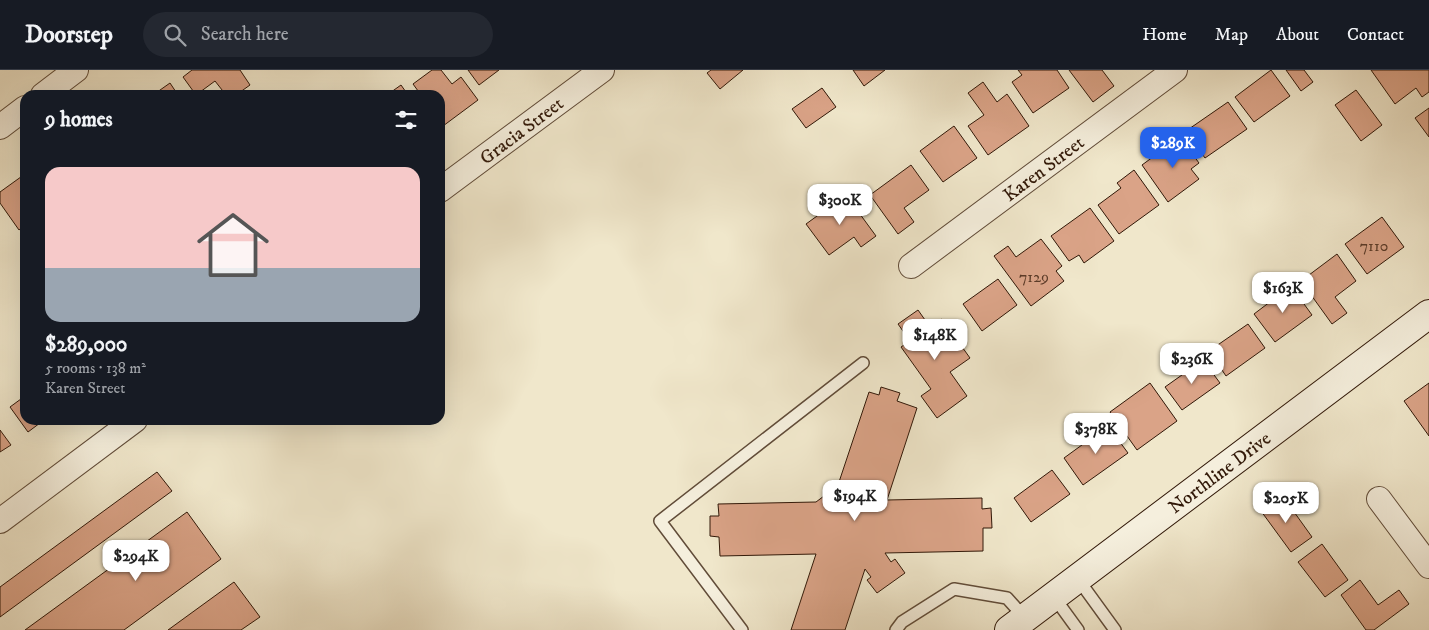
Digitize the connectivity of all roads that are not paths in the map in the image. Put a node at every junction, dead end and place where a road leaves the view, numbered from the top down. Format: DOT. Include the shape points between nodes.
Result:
graph roads {
  1 [pos="76,70"];
  2 [pos="602,70"];
  3 [pos="1175,70"];
  4 [pos="50,90"];
  5 [pos="20,112"];
  6 [pos="0,127"];
  7 [pos="445,186"];
  8 [pos="911,266"];
  9 [pos="1429,314"];
  10 [pos="863,363"];
  11 [pos="128,425"];
  12 [pos="1379,499"];
  13 [pos="0,521"];
  14 [pos="1429,566"];
  15 [pos="1078,579"];
  16 [pos="1054,597"];
  17 [pos="1017,624"];
  18 [pos="742,630"];
  19 [pos="896,630"];
  20 [pos="1078,630"];
  21 [pos="1115,630"];
  1 -- 4 [label="street"];
  2 -- 7 [label="street, Gracia Street"];
  3 -- 8 [label="street, Karen Street"];
  5 -- 6 [label="street"];
  9 -- 15 [label="street, Northline Drive"];
  10 -- 18 [label="lane" via="660,520"];
  11 -- 13 [label="street"];
  12 -- 14 [label="street"];
  15 -- 16 [label="street, Northline Drive"];
  15 -- 21 [label="lane"];
  16 -- 17 [label="street, Northline Drive"];
  16 -- 20 [label="lane"];
  17 -- 19 [label="lane" via="1007,598 954,589 902,622"];
}
